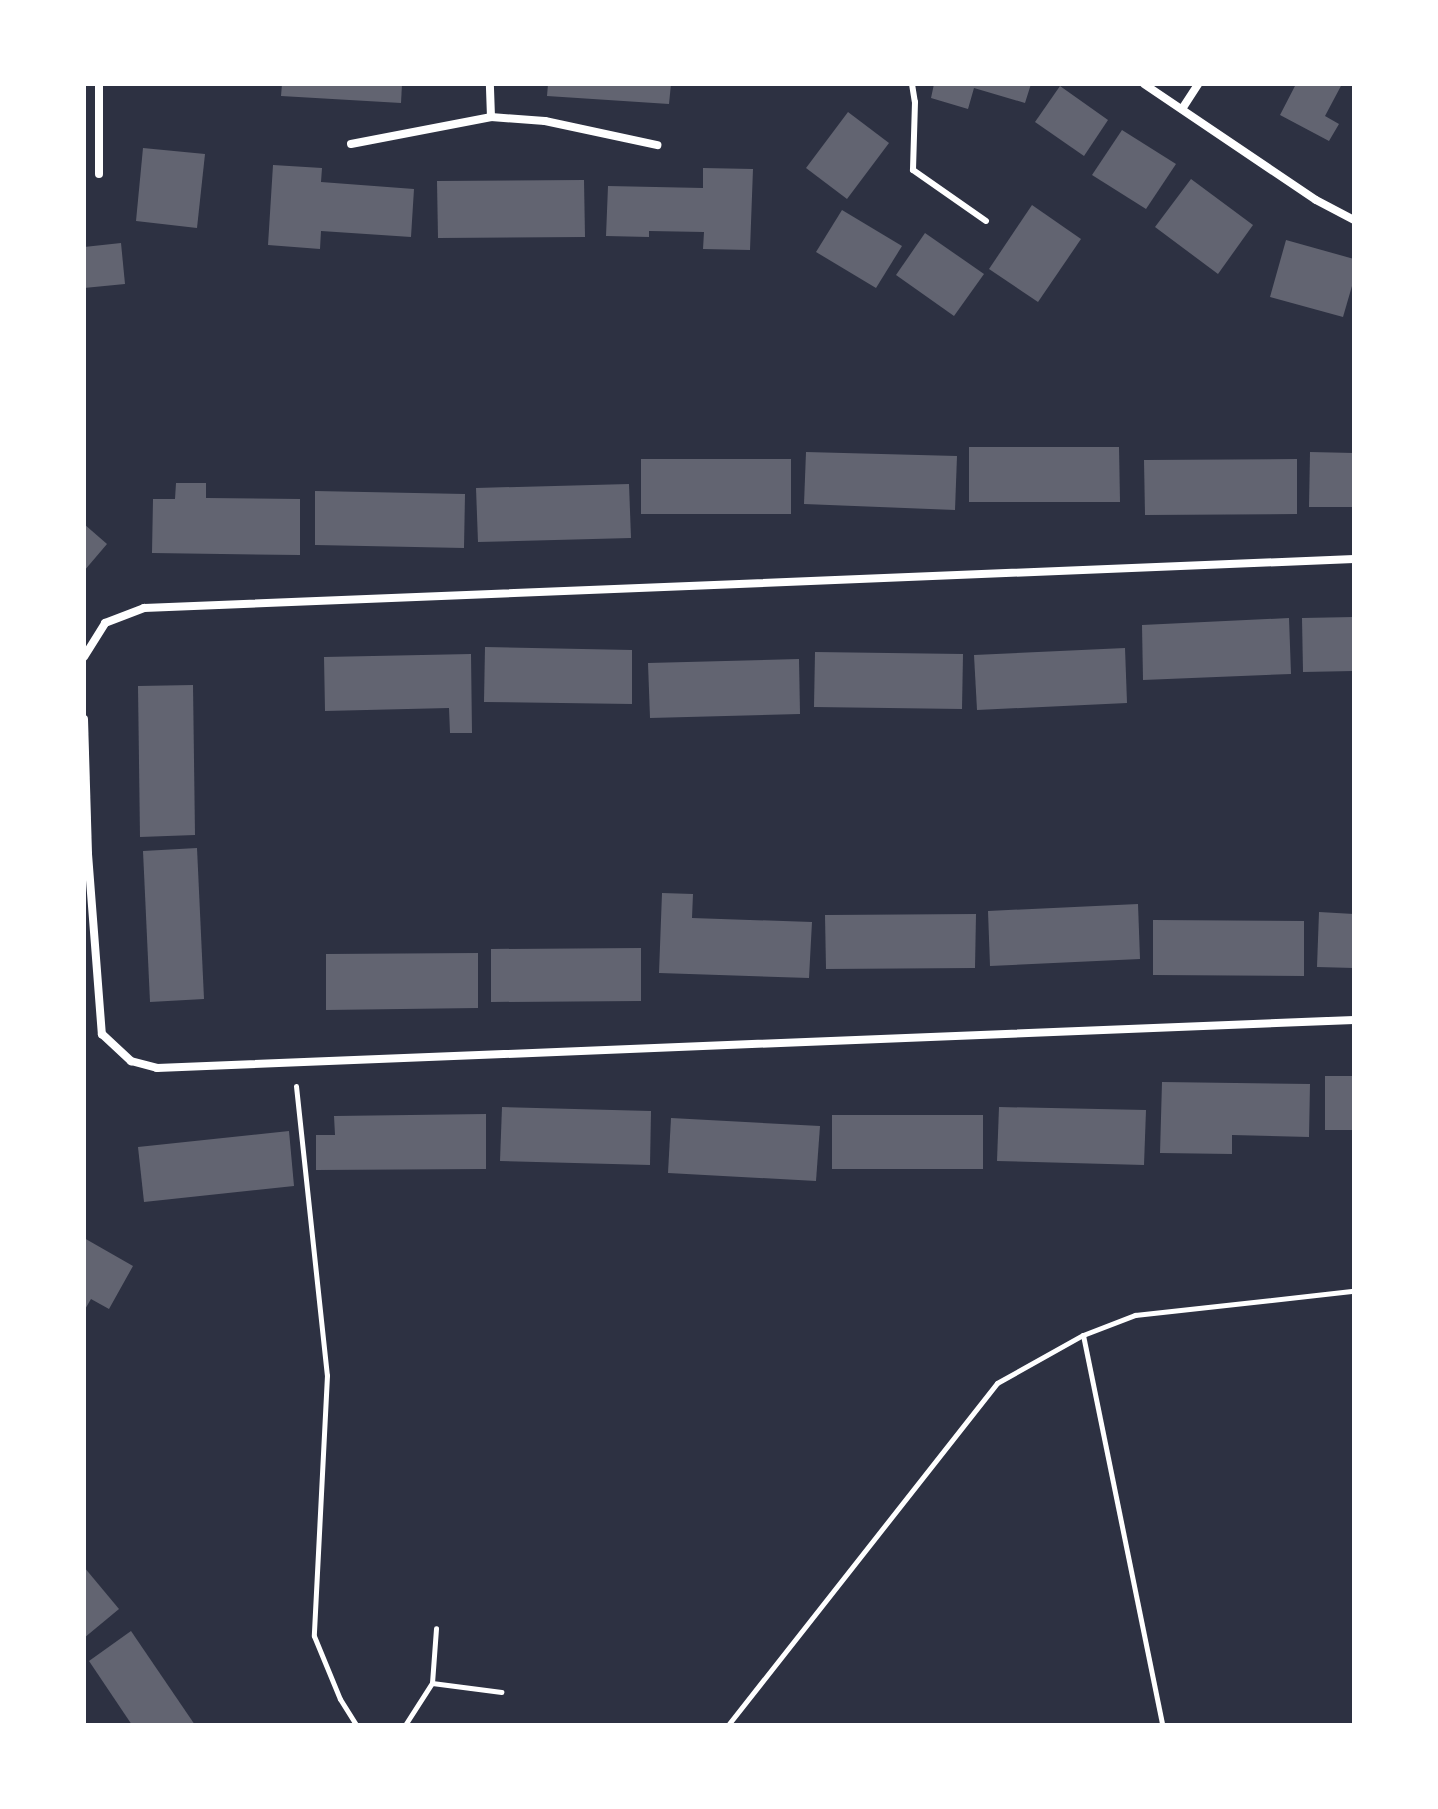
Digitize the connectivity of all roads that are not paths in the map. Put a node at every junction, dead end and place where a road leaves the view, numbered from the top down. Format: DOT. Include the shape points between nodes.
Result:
graph roads {
  1 [pos="99,84"];
  2 [pos="490,84"];
  3 [pos="912,84"];
  4 [pos="1144,84"];
  5 [pos="1198,84"];
  6 [pos="1182,109"];
  7 [pos="491,117"];
  8 [pos="351,144"];
  9 [pos="657,145"];
  10 [pos="99,174"];
  11 [pos="1354,220"];
  12 [pos="986,221"];
  13 [pos="1354,559"];
  14 [pos="84,657"];
  15 [pos="84,719"];
  16 [pos="86,854"];
  17 [pos="1354,1020"];
  1 -- 10 [label="street"];
  2 -- 7 [label="street"];
  3 -- 12 [label="lane" via="913,170"];
  4 -- 6 [label="street"];
  5 -- 6 [label="street"];
  6 -- 11 [label="street"];
  7 -- 8 [label="street"];
  7 -- 9 [label="street" via="545,121"];
  13 -- 14 [label="street" via="144,608 105,623"];
  15 -- 16 [label="street"];
  16 -- 17 [label="street" via="102,1034 131,1061 157,1068"];
}
